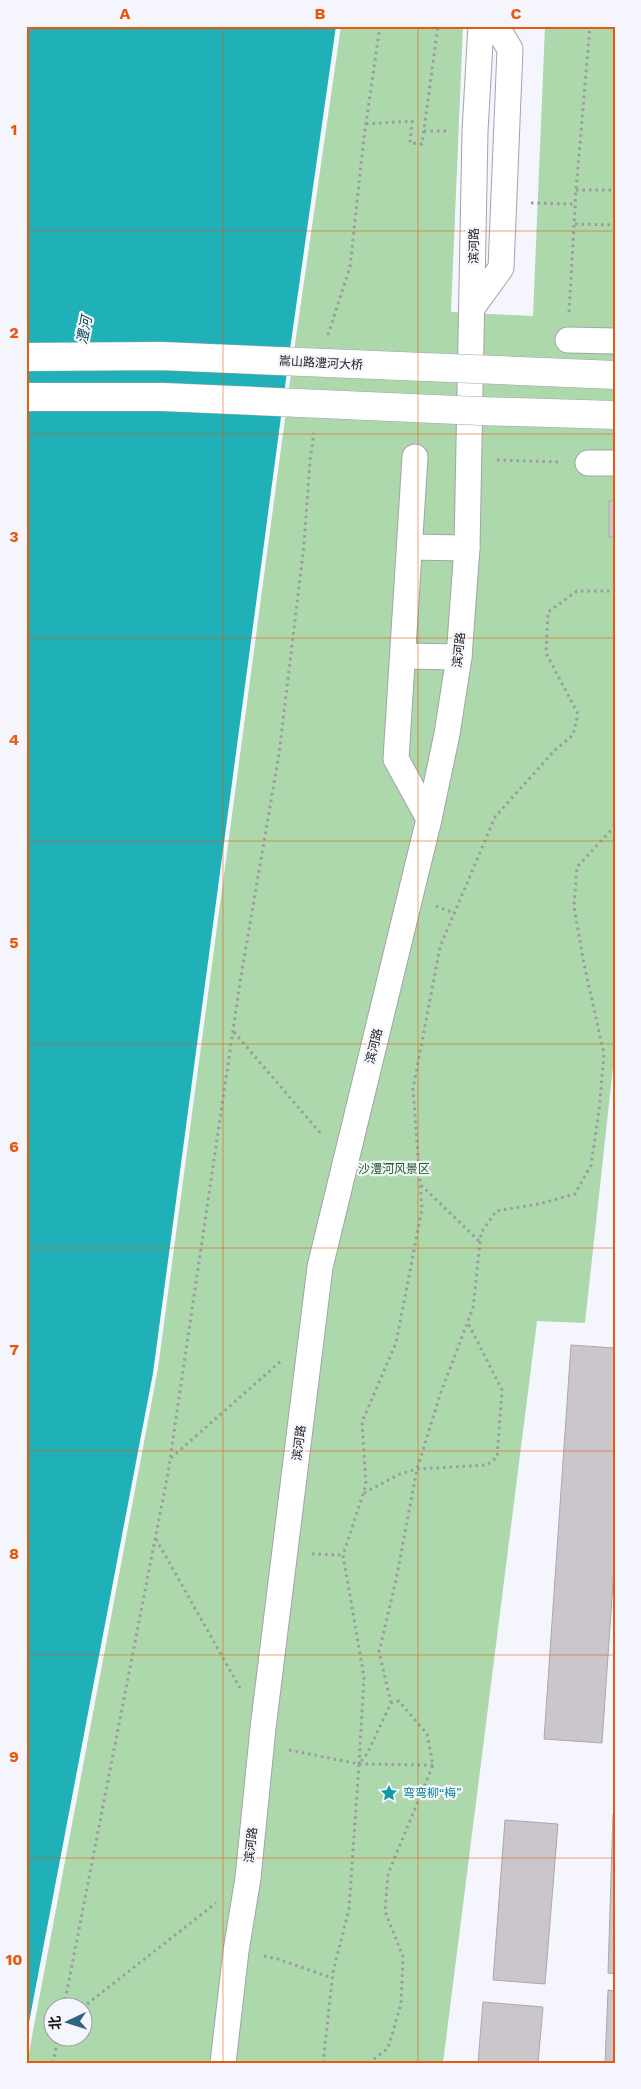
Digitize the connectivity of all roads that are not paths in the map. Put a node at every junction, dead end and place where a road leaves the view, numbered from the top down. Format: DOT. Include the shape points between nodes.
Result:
graph roads {
  1 [pos="481,26"];
  2 [pos="496,26"];
  3 [pos="472,308"];
  4 [pos="568,340"];
  5 [pos="615,341"];
  6 [pos="26,357"];
  7 [pos="615,375"];
  8 [pos="26,397"];
  9 [pos="615,415"];
  10 [pos="415,457"];
  11 [pos="588,463"];
  12 [pos="615,463"];
  13 [pos="410,547"];
  14 [pos="467,548"];
  15 [pos="404,656"];
  16 [pos="459,657"];
  17 [pos="429,819"];
  18 [pos="223,2063"];
  1 -- 3 [label="street, 滨河路" via="475,131"];
  2 -- 3 [label="street" via="510,49 501,268"];
  3 -- 14 [label="street, 滨河路"];
  4 -- 5 [label="street"];
  6 -- 7 [label="main road, 嵩山路澧河大桥, bridge" via="162,356"];
  8 -- 9 [label="main road, bridge" via="163,397"];
  10 -- 13 [label="street"];
  11 -- 12 [label="street"];
  13 -- 14 [label="street"];
  13 -- 15 [label="street"];
  14 -- 16 [label="street, 滨河路"];
  15 -- 16 [label="street"];
  15 -- 17 [label="street" via="396,759"];
  16 -- 17 [label="street, 滨河路"];
  17 -- 18 [label="street, 滨河路" via="320,1267"];
}
